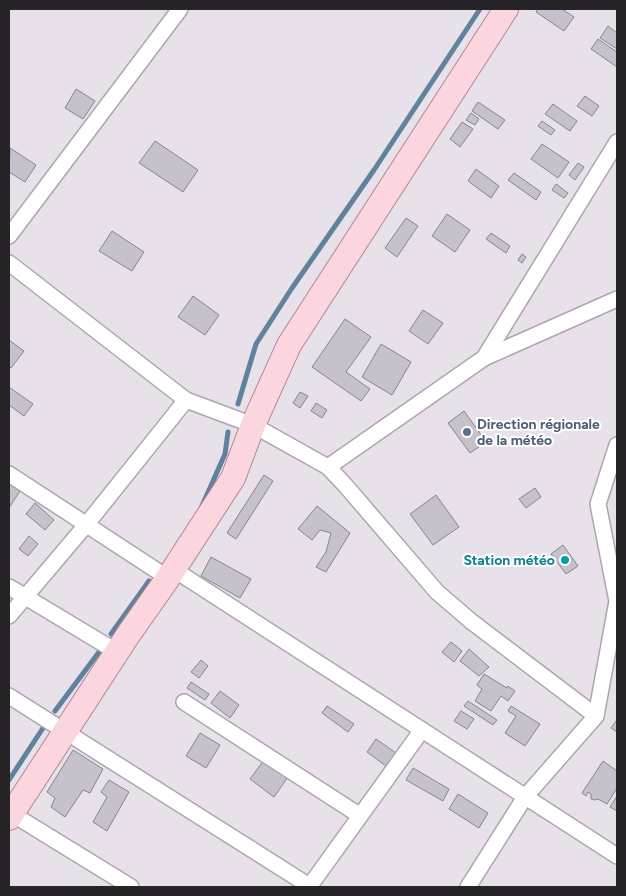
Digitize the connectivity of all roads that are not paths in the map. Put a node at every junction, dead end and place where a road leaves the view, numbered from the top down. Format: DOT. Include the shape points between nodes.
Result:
graph roads {
  1 [pos="180,9"];
  2 [pos="506,9"];
  3 [pos="617,142"];
  4 [pos="9,236"];
  5 [pos="9,263"];
  6 [pos="617,299"];
  7 [pos="484,358"];
  8 [pos="186,400"];
  9 [pos="253,425"];
  10 [pos="617,445"];
  11 [pos="328,467"];
  12 [pos="9,474"];
  13 [pos="86,525"];
  14 [pos="171,574"];
  15 [pos="9,587"];
  16 [pos="24,596"];
  17 [pos="9,616"];
  18 [pos="117,652"];
  19 [pos="9,696"];
  20 [pos="184,702"];
  21 [pos="596,716"];
  22 [pos="422,730"];
  23 [pos="66,732"];
  24 [pos="525,797"];
  25 [pos="10,814"];
  26 [pos="359,815"];
  27 [pos="617,856"];
  28 [pos="131,887"];
  29 [pos="310,887"];
  30 [pos="468,887"];
  1 -- 4 [label="street"];
  2 -- 9 [label="main road" via="289,345"];
  3 -- 7 [label="street"];
  5 -- 8 [label="street"];
  6 -- 7 [label="street"];
  7 -- 11 [label="street"];
  8 -- 9 [label="street"];
  8 -- 13 [label="street"];
  9 -- 11 [label="street"];
  9 -- 14 [label="main road" via="232,478"];
  10 -- 21 [label="street" via="598,504 617,601"];
  11 -- 21 [label="street" via="437,592"];
  12 -- 13 [label="street"];
  13 -- 14 [label="street"];
  13 -- 16 [label="street"];
  14 -- 18 [label="main road"];
  14 -- 22 [label="street"];
  15 -- 16 [label="street"];
  16 -- 17 [label="street"];
  16 -- 18 [label="street"];
  18 -- 23 [label="main road"];
  19 -- 23 [label="street"];
  20 -- 26 [label="street"];
  21 -- 24 [label="street"];
  22 -- 24 [label="street"];
  22 -- 26 [label="street"];
  23 -- 25 [label="main road"];
  23 -- 29 [label="street"];
  24 -- 27 [label="street"];
  24 -- 30 [label="street"];
  25 -- 28 [label="street"];
  26 -- 29 [label="street"];
}
